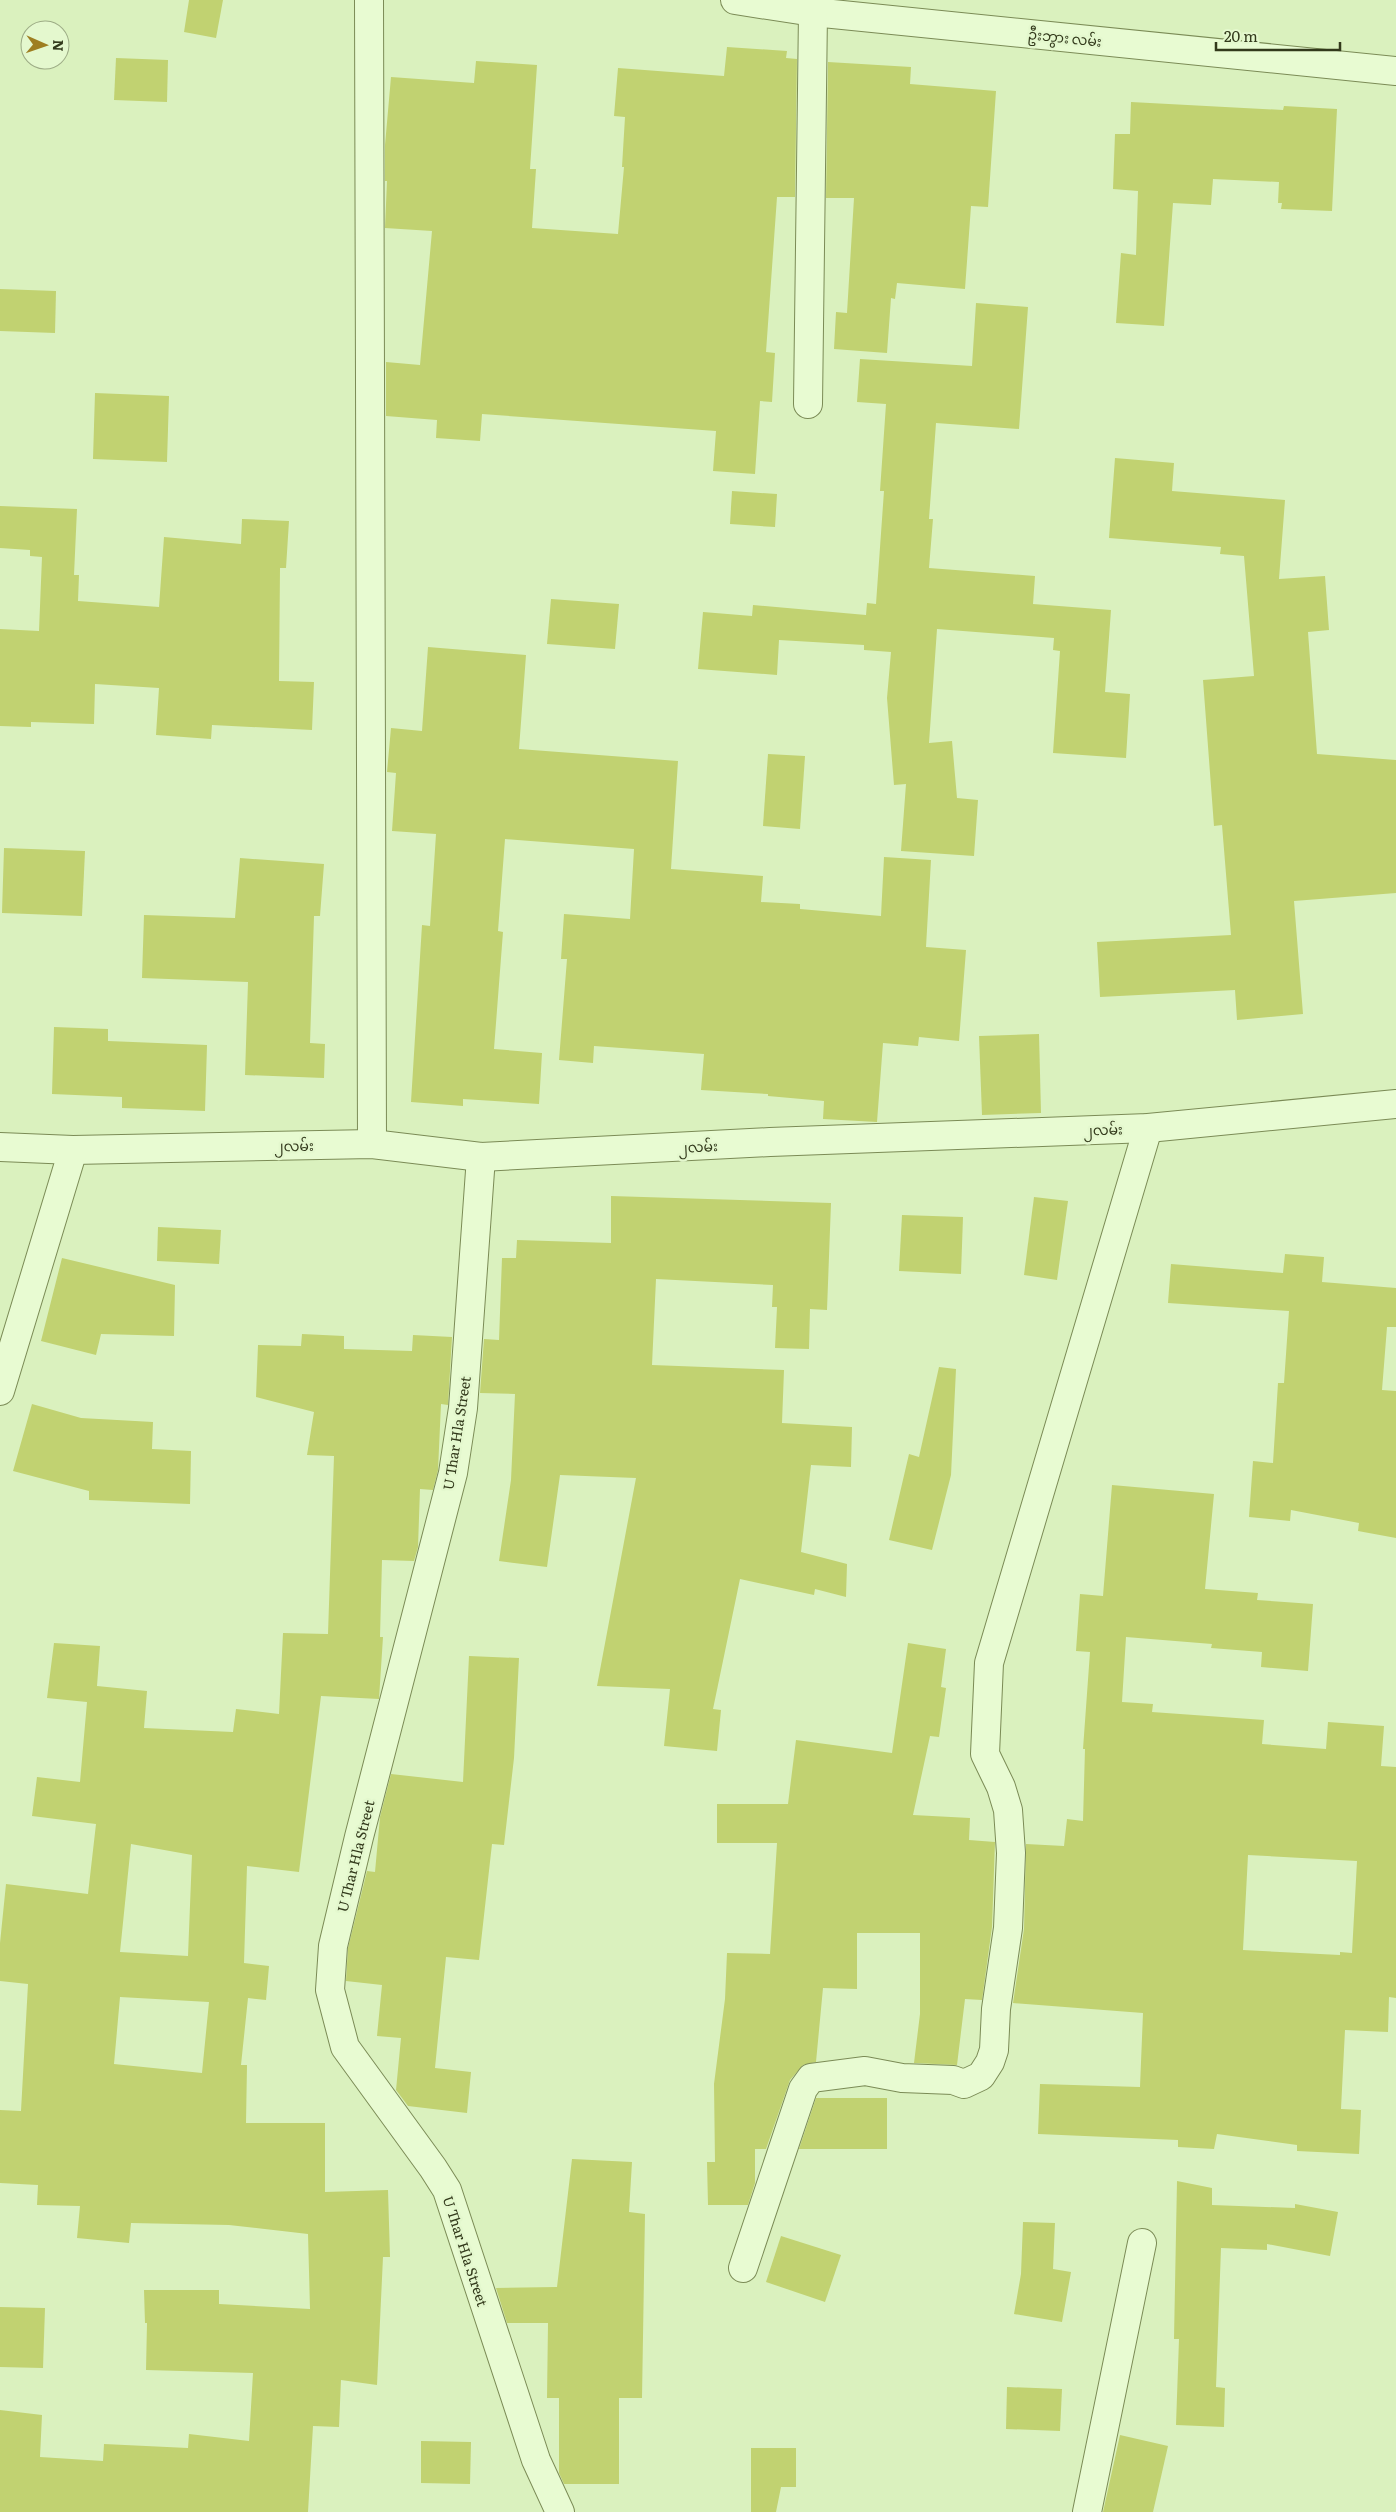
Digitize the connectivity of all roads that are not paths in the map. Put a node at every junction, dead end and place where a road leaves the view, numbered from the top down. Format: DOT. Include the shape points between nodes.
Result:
graph roads {
  1 [pos="369,0"];
  2 [pos="736,0"];
  3 [pos="813,12"];
  4 [pos="1396,71"];
  5 [pos="808,404"];
  6 [pos="1396,1104"];
  7 [pos="1148,1128"];
  8 [pos="372,1144"];
  9 [pos="0,1147"];
  10 [pos="73,1150"];
  11 [pos="481,1157"];
  12 [pos="0,1391"];
  13 [pos="1142,2243"];
  14 [pos="743,2268"];
  15 [pos="560,2512"];
  16 [pos="1087,2512"];
  1 -- 8 [label="street"];
  2 -- 3 [label="street, ဦးဘွား လမ်း"];
  3 -- 4 [label="street, ဦးဘွား လမ်း"];
  3 -- 5 [label="street"];
  6 -- 7 [label="street, ၂လမ်း"];
  7 -- 11 [label="street, ၂လမ်း"];
  7 -- 14 [label="street" via="989,1663 985,1754 1008,1810 1011,1854 1008,1928 990,2062 981,2076 964,2084 953,2080 902,2078 865,2071 812,2078 803,2089"];
  8 -- 10 [label="street, ၂လမ်း"];
  8 -- 11 [label="street, ၂လမ်း"];
  9 -- 10 [label="street, ၂လမ်း"];
  10 -- 12 [label="street"];
  11 -- 15 [label="street, U Thar Hla Street" via="463,1408 452,1474 359,1837 334,1946 330,1990 345,2047 447,2190 536,2460"];
  13 -- 16 [label="street"];
}
